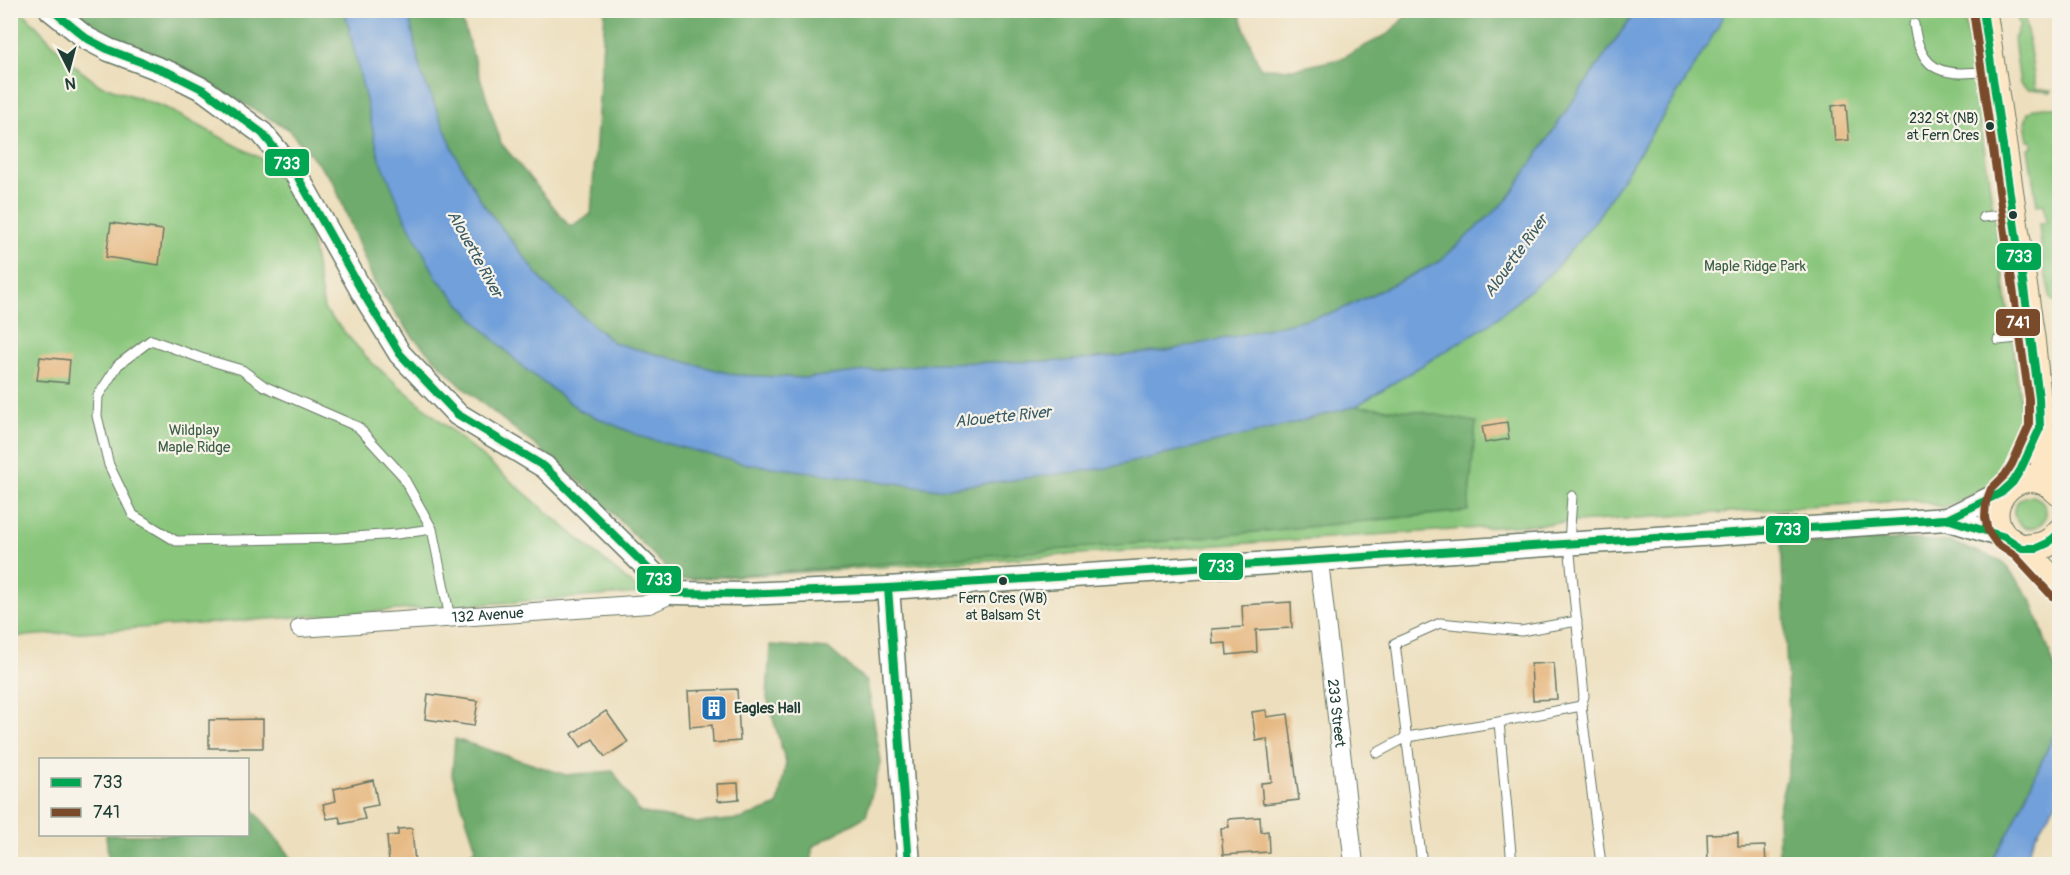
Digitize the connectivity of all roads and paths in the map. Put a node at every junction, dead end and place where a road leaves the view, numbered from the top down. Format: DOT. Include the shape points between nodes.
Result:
graph roads {
  1 [pos="1983,10"];
  2 [pos="60,14"];
  3 [pos="1914,24"];
  4 [pos="1992,70"];
  5 [pos="2012,213"];
  6 [pos="1983,217"];
  7 [pos="2031,337"];
  8 [pos="1998,340"];
  9 [pos="2040,428"];
  10 [pos="2007,487"];
  11 [pos="2055,488"];
  12 [pos="1572,496"];
  13 [pos="1947,519"];
  14 [pos="432,529"];
  15 [pos="2059,534"];
  16 [pos="2013,543"];
  17 [pos="1569,544"];
  18 [pos="1319,561"];
  19 [pos="2060,580"];
  20 [pos="888,588"];
  21 [pos="2060,589"];
  22 [pos="673,593"];
  23 [pos="450,618"];
  24 [pos="1577,621"];
  25 [pos="300,628"];
  26 [pos="1581,706"];
  27 [pos="1499,722"];
  28 [pos="1407,737"];
  29 [pos="1377,753"];
  30 [pos="909,864"];
  31 [pos="1354,864"];
  32 [pos="1422,864"];
  33 [pos="1512,864"];
  34 [pos="1601,864"];
  1 -- 4 [label="main road"];
  2 -- 22 [label="street" via="86,38 204,90 262,133 296,174 400,354 457,414 545,467"];
  3 -- 4 [label="lane" via="1920,51 1932,65 1959,74"];
  4 -- 5 [label="main road"];
  5 -- 6 [label="lane"];
  5 -- 7 [label="main road"];
  7 -- 8 [label="lane"];
  7 -- 9 [label="main road"];
  9 -- 10 [label="main road" via="2021,469"];
  9 -- 11 [label="main road" via="2045,470"];
  10 -- 11 [label="main road" via="2027,478 2040,479"];
  10 -- 13 [label="street"];
  10 -- 16 [label="main road" via="1996,504 1995,516 1998,527"];
  12 -- 17 [label="lane"];
  13 -- 16 [label="street"];
  13 -- 17 [label="street"];
  14 -- 14 [label="lane" via="402,476 358,427 264,386 242,370 151,340 118,365 98,396 97,416 109,465 134,515 176,541 339,538"];
  14 -- 23 [label="lane"];
  15 -- 16 [label="main road" via="2037,548"];
  15 -- 19 [label="main road" via="2056,564"];
  16 -- 21 [label="main road"];
  17 -- 18 [label="street"];
  17 -- 24 [label="lane"];
  18 -- 20 [label="street"];
  18 -- 31 [label="street, 233 Street"];
  20 -- 22 [label="street"];
  20 -- 30 [label="street"];
  22 -- 23 [label="street, 132 Avenue" via="649,604"];
  23 -- 25 [label="street, 132 Avenue"];
  24 -- 26 [label="lane" via="1584,696"];
  24 -- 28 [label="lane" via="1521,631 1440,623 1395,643"];
  26 -- 27 [label="lane"];
  26 -- 34 [label="lane"];
  27 -- 28 [label="lane"];
  27 -- 33 [label="lane"];
  28 -- 29 [label="lane"];
  28 -- 32 [label="lane"];
}
